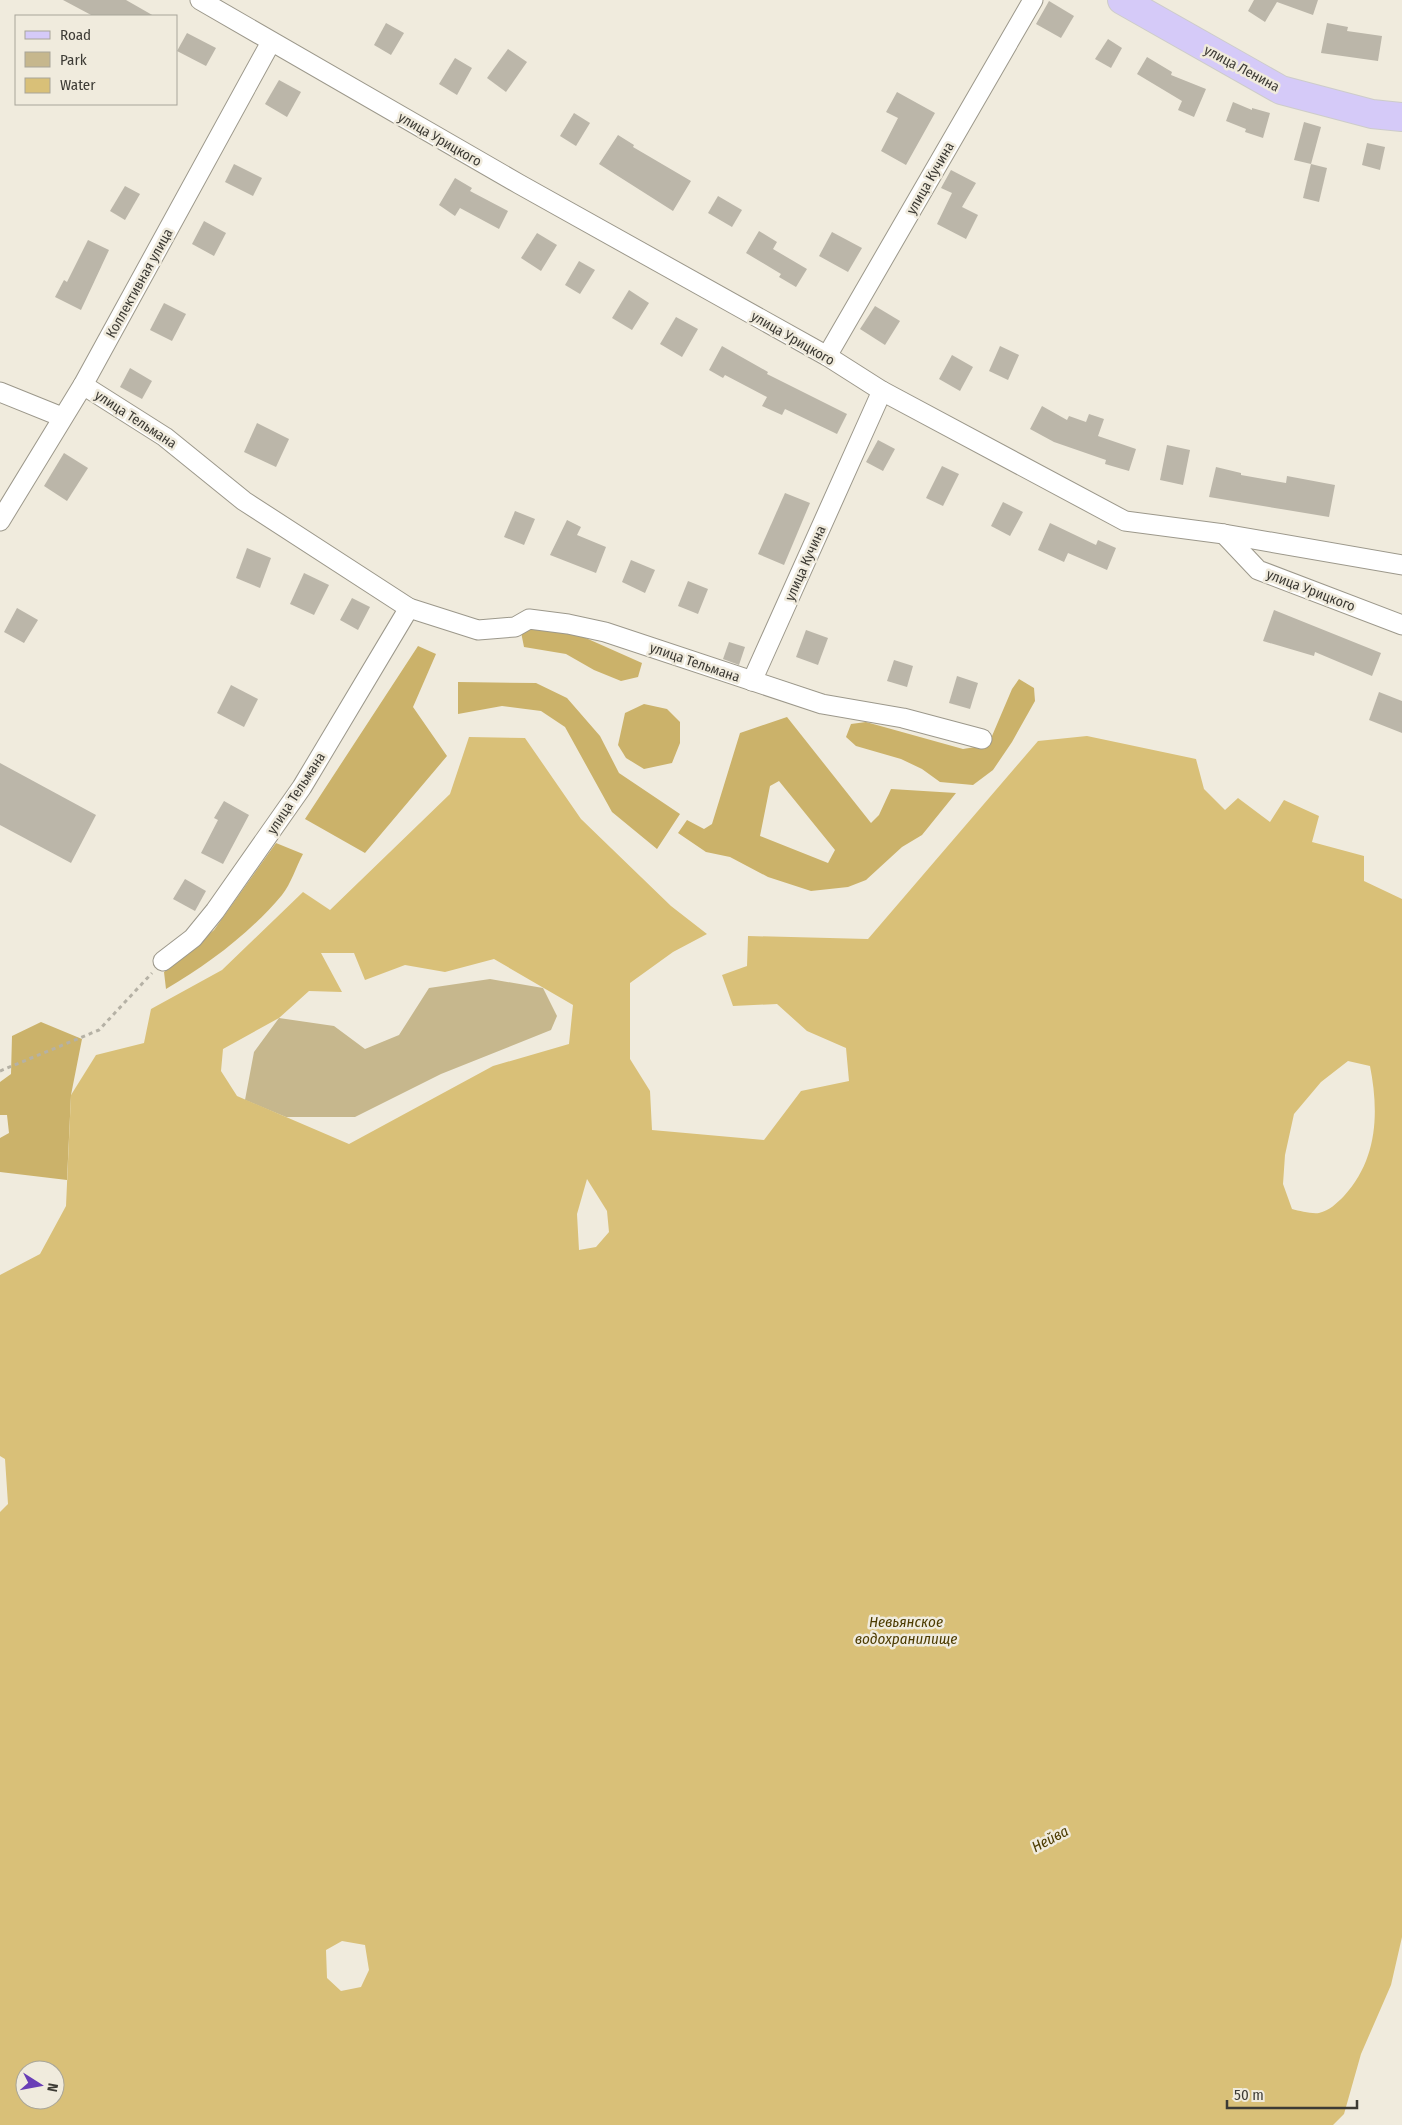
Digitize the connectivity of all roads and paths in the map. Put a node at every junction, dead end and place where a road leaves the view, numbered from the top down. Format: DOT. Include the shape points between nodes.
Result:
graph roads {
  1 [pos="200,0"];
  2 [pos="1033,0"];
  3 [pos="1122,0"];
  4 [pos="272,42"];
  5 [pos="1402,117"];
  6 [pos="827,356"];
  7 [pos="83,385"];
  8 [pos="882,391"];
  9 [pos="0,392"];
  10 [pos="62,417"];
  11 [pos="0,521"];
  12 [pos="1224,534"];
  13 [pos="1402,565"];
  14 [pos="409,608"];
  15 [pos="1402,625"];
  16 [pos="752,681"];
  17 [pos="982,739"];
  18 [pos="163,961"];
  19 [pos="0,1071"];
  1 -- 4 [label="street, улица Урицкого"];
  2 -- 6 [label="street, улица Кучина"];
  3 -- 5 [label="main road, улица Ленина" via="1281,90 1372,114"];
  4 -- 6 [label="street, улица Урицкого"];
  4 -- 7 [label="street, Коллективная улица"];
  6 -- 8 [label="street, улица Урицкого"];
  7 -- 10 [label="street, Коллективная улица"];
  7 -- 14 [label="street, улица Тельмана" via="165,437 244,501"];
  8 -- 12 [label="street, улица Урицкого" via="1125,521"];
  8 -- 16 [label="street, улица Кучина"];
  9 -- 10 [label="street"];
  10 -- 11 [label="street, Коллективная улица"];
  12 -- 13 [label="street"];
  12 -- 15 [label="street, улица Урицкого" via="1258,570"];
  14 -- 16 [label="street, улица Тельмана" via="478,630 515,627 529,619 568,624 605,632"];
  14 -- 18 [label="street, улица Тельмана" via="302,787 193,938"];
  16 -- 17 [label="street, улица Тельмана" via="822,704 903,718"];
  18 -- 19 [label="path" via="99,1030"];
}
